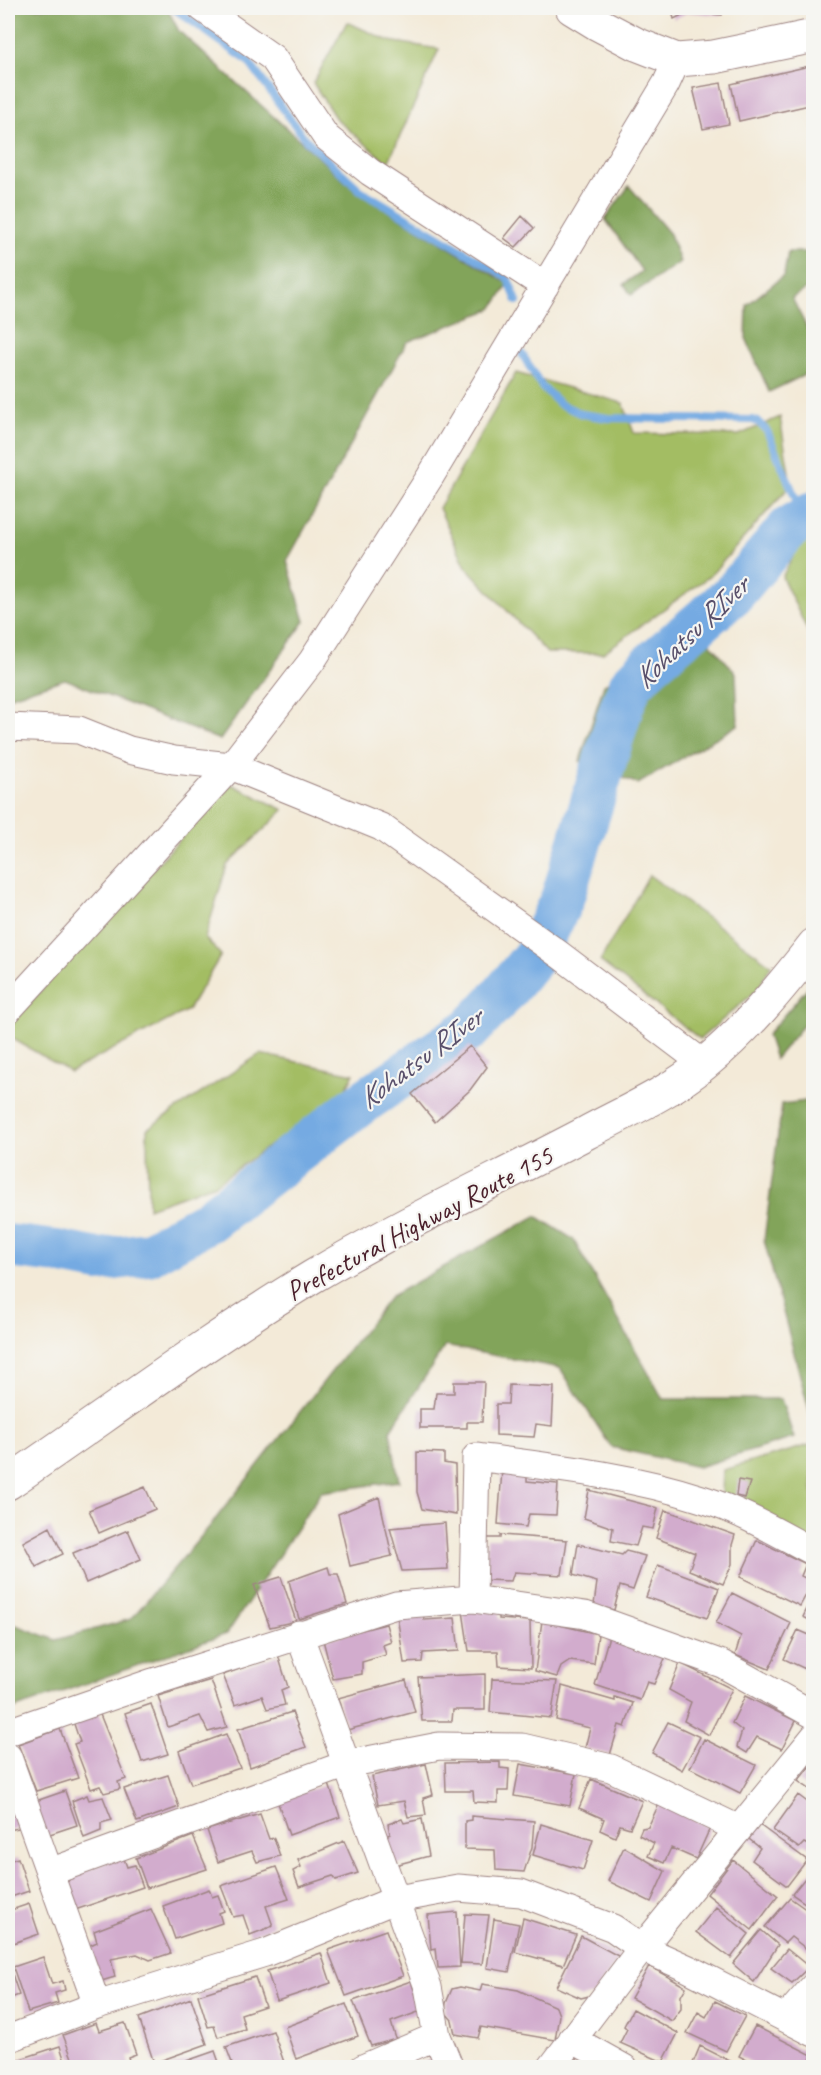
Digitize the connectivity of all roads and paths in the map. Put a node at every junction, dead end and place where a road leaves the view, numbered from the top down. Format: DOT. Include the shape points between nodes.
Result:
graph roads {
  1 [pos="202,8"];
  2 [pos="572,8"];
  3 [pos="813,36"];
  4 [pos="677,60"];
  5 [pos="545,286"];
  6 [pos="8,727"];
  7 [pos="231,766"];
  8 [pos="813,945"];
  9 [pos="8,1010"];
  10 [pos="704,1064"];
  11 [pos="8,1483"];
  12 [pos="813,1552"];
  13 [pos="473,1599"];
  14 [pos="299,1634"];
  15 [pos="813,1715"];
  16 [pos="8,1732"];
  17 [pos="813,1737"];
  18 [pos="8,1757"];
  19 [pos="347,1764"];
  20 [pos="739,1829"];
  21 [pos="50,1872"];
  22 [pos="397,1899"];
  23 [pos="642,1948"];
  24 [pos="813,1986"];
  25 [pos="97,2005"];
  26 [pos="786,2018"];
  27 [pos="813,2032"];
  28 [pos="437,2036"];
  29 [pos="8,2039"];
  30 [pos="572,2039"];
  31 [pos="363,2067"];
  32 [pos="450,2067"];
  33 [pos="551,2067"];
  34 [pos="624,2067"];
  1 -- 5 [label="street" via="273,58 326,137 370,172"];
  2 -- 4 [label="main road" via="636,44"];
  3 -- 4 [label="main road" via="714,57"];
  4 -- 5 [label="street"];
  5 -- 7 [label="street" via="430,477 318,651"];
  6 -- 7 [label="street" via="79,730 129,750"];
  7 -- 9 [label="street"];
  7 -- 10 [label="street" via="381,827"];
  8 -- 10 [label="main road, Prefectural Highway Route 155" via="784,983"];
  10 -- 11 [label="main road, Prefectural Highway Route 155" via="628,1111 313,1277 198,1350"];
  12 -- 13 [label="street" via="703,1499 591,1472 476,1457"];
  13 -- 14 [label="street" via="396,1605"];
  13 -- 15 [label="street" via="585,1615 722,1664"];
  14 -- 16 [label="street"];
  14 -- 19 [label="street"];
  17 -- 20 [label="street"];
  18 -- 21 [label="street"];
  19 -- 20 [label="street" via="439,1746 522,1747 610,1768"];
  19 -- 21 [label="street"];
  19 -- 22 [label="street"];
  20 -- 23 [label="street"];
  21 -- 25 [label="street"];
  22 -- 23 [label="street" via="458,1888 521,1893 613,1928"];
  22 -- 25 [label="street" via="265,1953"];
  22 -- 28 [label="street" via="428,1988"];
  23 -- 26 [label="street"];
  23 -- 30 [label="street"];
  24 -- 26 [label="street"];
  25 -- 29 [label="street"];
  26 -- 27 [label="street"];
  28 -- 31 [label="street"];
  28 -- 32 [label="street"];
  30 -- 33 [label="street"];
  30 -- 34 [label="street"];
}
